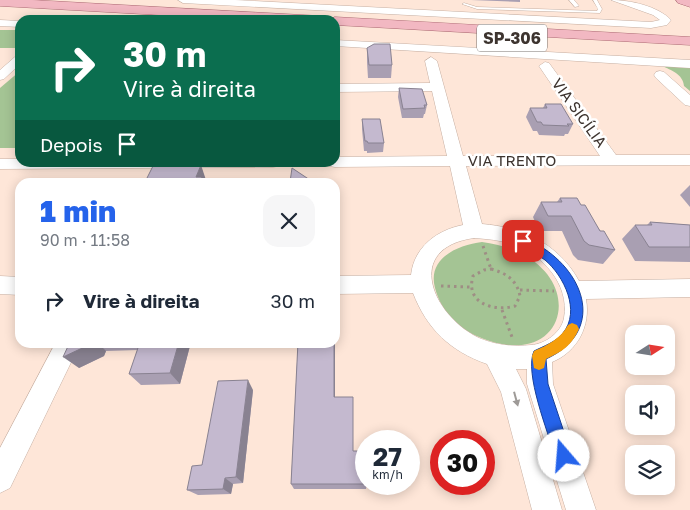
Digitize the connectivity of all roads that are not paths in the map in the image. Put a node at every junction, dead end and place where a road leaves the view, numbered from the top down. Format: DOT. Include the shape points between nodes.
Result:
graph roads {
  1 [pos="183,0"];
  2 [pos="571,0"];
  3 [pos="588,0"];
  4 [pos="595,0"];
  5 [pos="616,0"];
  6 [pos="682,0"];
  7 [pos="474,1"];
  8 [pos="0,2"];
  9 [pos="492,2"];
  10 [pos="690,3"];
  11 [pos="536,4"];
  12 [pos="390,5"];
  13 [pos="577,6"];
  14 [pos="0,9"];
  15 [pos="539,10"];
  16 [pos="549,14"];
  17 [pos="103,15"];
  18 [pos="232,15"];
  19 [pos="559,15"];
  20 [pos="340,21"];
  21 [pos="0,23"];
  22 [pos="15,24"];
  23 [pos="340,28"];
  24 [pos="690,41"];
  25 [pos="340,43"];
  26 [pos="690,48"];
  27 [pos="7,54"];
  28 [pos="15,54"];
  29 [pos="431,61"];
  30 [pos="15,62"];
  31 [pos="690,64"];
  32 [pos="545,66"];
  33 [pos="660,75"];
  34 [pos="0,76"];
  35 [pos="436,87"];
  36 [pos="340,88"];
  37 [pos="690,102"];
  38 [pos="690,160"];
  39 [pos="456,161"];
  40 [pos="612,161"];
  41 [pos="340,162"];
  42 [pos="0,164"];
  43 [pos="15,164"];
  44 [pos="474,230"];
  45 [pos="0,285"];
  46 [pos="340,285"];
  47 [pos="427,285"];
  48 [pos="15,286"];
  49 [pos="690,288"];
  50 [pos="574,290"];
  51 [pos="66,348"];
  52 [pos="516,352"];
  53 [pos="0,478"];
  54 [pos="547,510"];
  55 [pos="581,510"];
  1 -- 12 [label="street"];
  2 -- 13 [label="lane"];
  3 -- 13 [label="lane" via="591,5"];
  4 -- 19 [label="lane" via="600,9 598,12"];
  5 -- 19 [label="street" via="656,13 666,20 663,24 651,24"];
  6 -- 10 [label="main road"];
  7 -- 15 [label="lane" via="464,4 477,8"];
  8 -- 18 [label="main road"];
  9 -- 11 [label="lane"];
  11 -- 13 [label="lane"];
  11 -- 15 [label="lane"];
  12 -- 16 [label="street"];
  14 -- 17 [label="main road"];
  15 -- 16 [label="lane"];
  16 -- 19 [label="street"];
  20 -- 24 [label="main road, SP-306"];
  21 -- 22 [label="street"];
  23 -- 26 [label="main road, SP-306"];
  25 -- 31 [label="street"];
  27 -- 28 [label="street"];
  29 -- 35 [label="street"];
  30 -- 34 [label="street"];
  32 -- 40 [label="street, VIA SICÍLIA"];
  33 -- 37 [label="street"];
  35 -- 36 [label="street"];
  35 -- 39 [label="street"];
  38 -- 40 [label="street, VIA TRENTO"];
  39 -- 40 [label="street, VIA TRENTO"];
  39 -- 41 [label="street, VIA TRENTO"];
  39 -- 44 [label="street"];
  42 -- 43 [label="street"];
  44 -- 47 [label="street" via="451,235 434,246 423,263"];
  44 -- 50 [label="street" via="513,236 532,245 550,257"];
  45 -- 48 [label="street"];
  46 -- 47 [label="street"];
  47 -- 52 [label="street" via="428,306 443,326 466,344"];
  49 -- 50 [label="street"];
  50 -- 52 [label="street" via="576,322 568,337 556,348"];
  51 -- 53 [label="street"];
  52 -- 54 [label="street, one-way" via="513,389"];
  52 -- 55 [label="street" via="540,384"];
}
